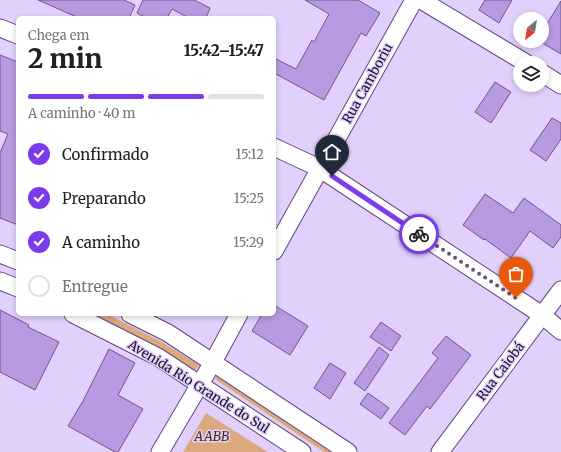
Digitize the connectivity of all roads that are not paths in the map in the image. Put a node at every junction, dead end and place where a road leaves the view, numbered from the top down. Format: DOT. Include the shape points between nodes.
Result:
graph roads {
  1 [pos="414,0"];
  2 [pos="421,0"];
  3 [pos="0,28"];
  4 [pos="16,34"];
  5 [pos="514,56"];
  6 [pos="549,77"];
  7 [pos="561,85"];
  8 [pos="276,148"];
  9 [pos="320,168"];
  10 [pos="276,247"];
  11 [pos="0,254"];
  12 [pos="16,260"];
  13 [pos="0,281"];
  14 [pos="16,287"];
  15 [pos="561,290"];
  16 [pos="542,315"];
  17 [pos="77,316"];
  18 [pos="134,316"];
  19 [pos="238,316"];
  20 [pos="561,331"];
  21 [pos="213,362"];
  22 [pos="199,384"];
  23 [pos="160,452"];
  24 [pos="302,452"];
  25 [pos="348,452"];
  26 [pos="440,452"];
  1 -- 9 [label="street, Rua Camboriu"];
  2 -- 5 [label="street"];
  3 -- 4 [label="street"];
  6 -- 7 [label="street"];
  8 -- 9 [label="street"];
  9 -- 10 [label="street, Rua Camboriu"];
  9 -- 16 [label="street"];
  11 -- 12 [label="street"];
  13 -- 14 [label="street"];
  15 -- 16 [label="street, Rua Caiobá"];
  16 -- 20 [label="street"];
  16 -- 26 [label="street, Rua Caiobá"];
  17 -- 22 [label="street, Avenida Rio Grande do Sul" via="158,357"];
  18 -- 21 [label="street, Avenida Rio Grande do Sul" via="168,333"];
  19 -- 21 [label="street"];
  21 -- 22 [label="street"];
  21 -- 25 [label="street, Avenida Rio Grande do Sul"];
  22 -- 23 [label="street"];
  22 -- 24 [label="street, Avenida Rio Grande do Sul"];
}
